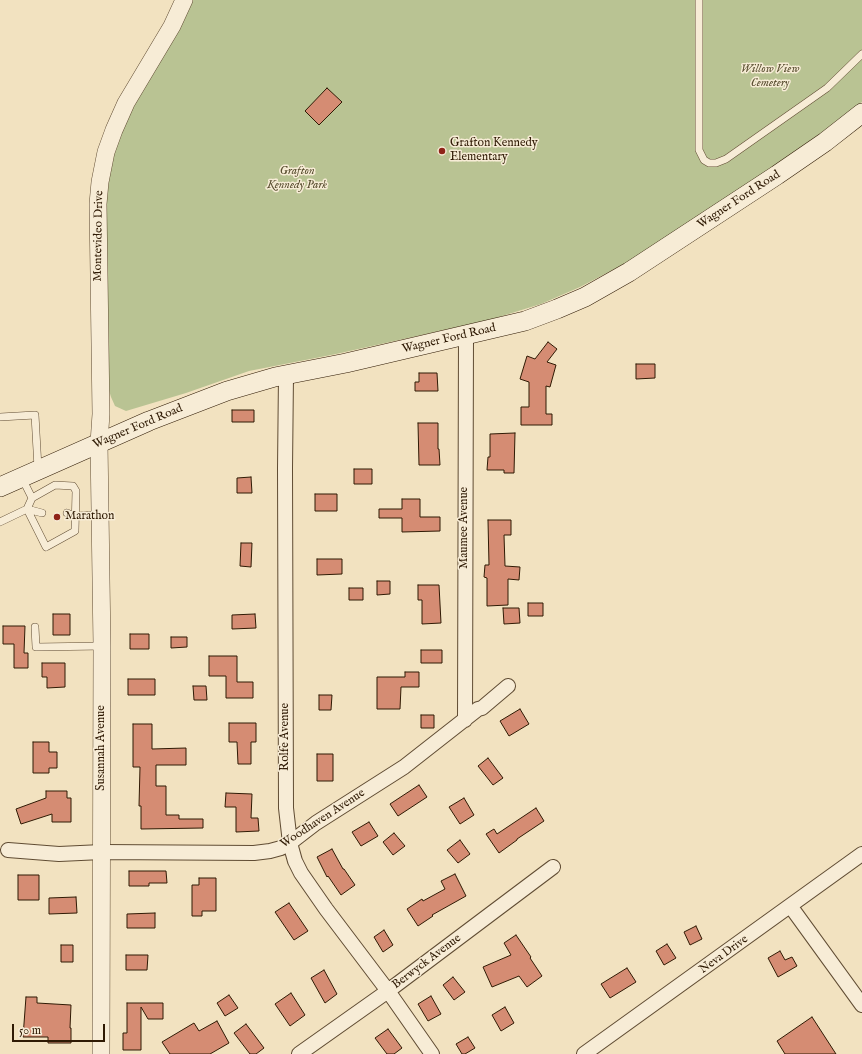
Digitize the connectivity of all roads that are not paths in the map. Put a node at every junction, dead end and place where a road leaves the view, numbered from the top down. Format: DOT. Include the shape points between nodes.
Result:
graph roads {
  1 [pos="184,0"];
  2 [pos="699,0"];
  3 [pos="862,54"];
  4 [pos="862,113"];
  5 [pos="466,335"];
  6 [pos="286,375"];
  7 [pos="0,417"];
  8 [pos="99,443"];
  9 [pos="30,474"];
  10 [pos="0,487"];
  11 [pos="32,498"];
  12 [pos="27,509"];
  13 [pos="42,513"];
  14 [pos="68,513"];
  15 [pos="100,515"];
  16 [pos="75,516"];
  17 [pos="0,522"];
  18 [pos="35,627"];
  19 [pos="102,646"];
  20 [pos="508,686"];
  21 [pos="465,720"];
  22 [pos="290,843"];
  23 [pos="8,850"];
  24 [pos="102,852"];
  25 [pos="862,854"];
  26 [pos="553,867"];
  27 [pos="791,907"];
  28 [pos="388,991"];
  29 [pos="862,1005"];
  30 [pos="101,1054"];
  31 [pos="299,1054"];
  32 [pos="432,1054"];
  33 [pos="584,1054"];
  1 -- 8 [label="street, Montevideo Drive" via="172,26 126,103 106,152 98,204 101,414"];
  2 -- 3 [label="lane" via="699,150 704,160 709,163 726,159 828,88"];
  4 -- 5 [label="main road, Wagner Ford Road" via="789,167 629,272 585,297 525,321"];
  5 -- 6 [label="main road, Wagner Ford Road"];
  5 -- 21 [label="street, Maumee Avenue"];
  6 -- 8 [label="main road, Wagner Ford Road" via="227,390"];
  6 -- 22 [label="street, Rolfe Avenue" via="286,808"];
  7 -- 9 [label="lane" via="35,415"];
  8 -- 9 [label="main road, Wagner Ford Road"];
  8 -- 15 [label="street, Susannah Avenue"];
  9 -- 10 [label="main road, Wagner Ford Road"];
  9 -- 11 [label="lane"];
  11 -- 12 [label="lane"];
  11 -- 16 [label="lane" via="55,486 72,486 76,491"];
  12 -- 13 [label="lane"];
  12 -- 16 [label="lane" via="46,547 75,531"];
  12 -- 17 [label="lane"];
  14 -- 16 [label="lane"];
  15 -- 16 [label="lane"];
  15 -- 19 [label="street, Susannah Avenue"];
  18 -- 19 [label="lane" via="36,647"];
  19 -- 24 [label="street, Susannah Avenue"];
  20 -- 21 [label="street, Woodhaven Avenue"];
  21 -- 22 [label="street, Woodhaven Avenue" via="404,767 316,823"];
  22 -- 24 [label="street, Woodhaven Avenue" via="270,852 254,853"];
  22 -- 28 [label="street, Rolfe Avenue" via="301,873"];
  23 -- 24 [label="street, Woodhaven Avenue" via="59,854"];
  24 -- 30 [label="street, Susannah Avenue"];
  25 -- 27 [label="street, Neva Drive"];
  26 -- 28 [label="street, Berwyck Avenue"];
  27 -- 29 [label="street"];
  27 -- 33 [label="street, Neva Drive"];
  28 -- 31 [label="street, Berwyck Avenue"];
  28 -- 32 [label="street, Rolfe Avenue"];
}
